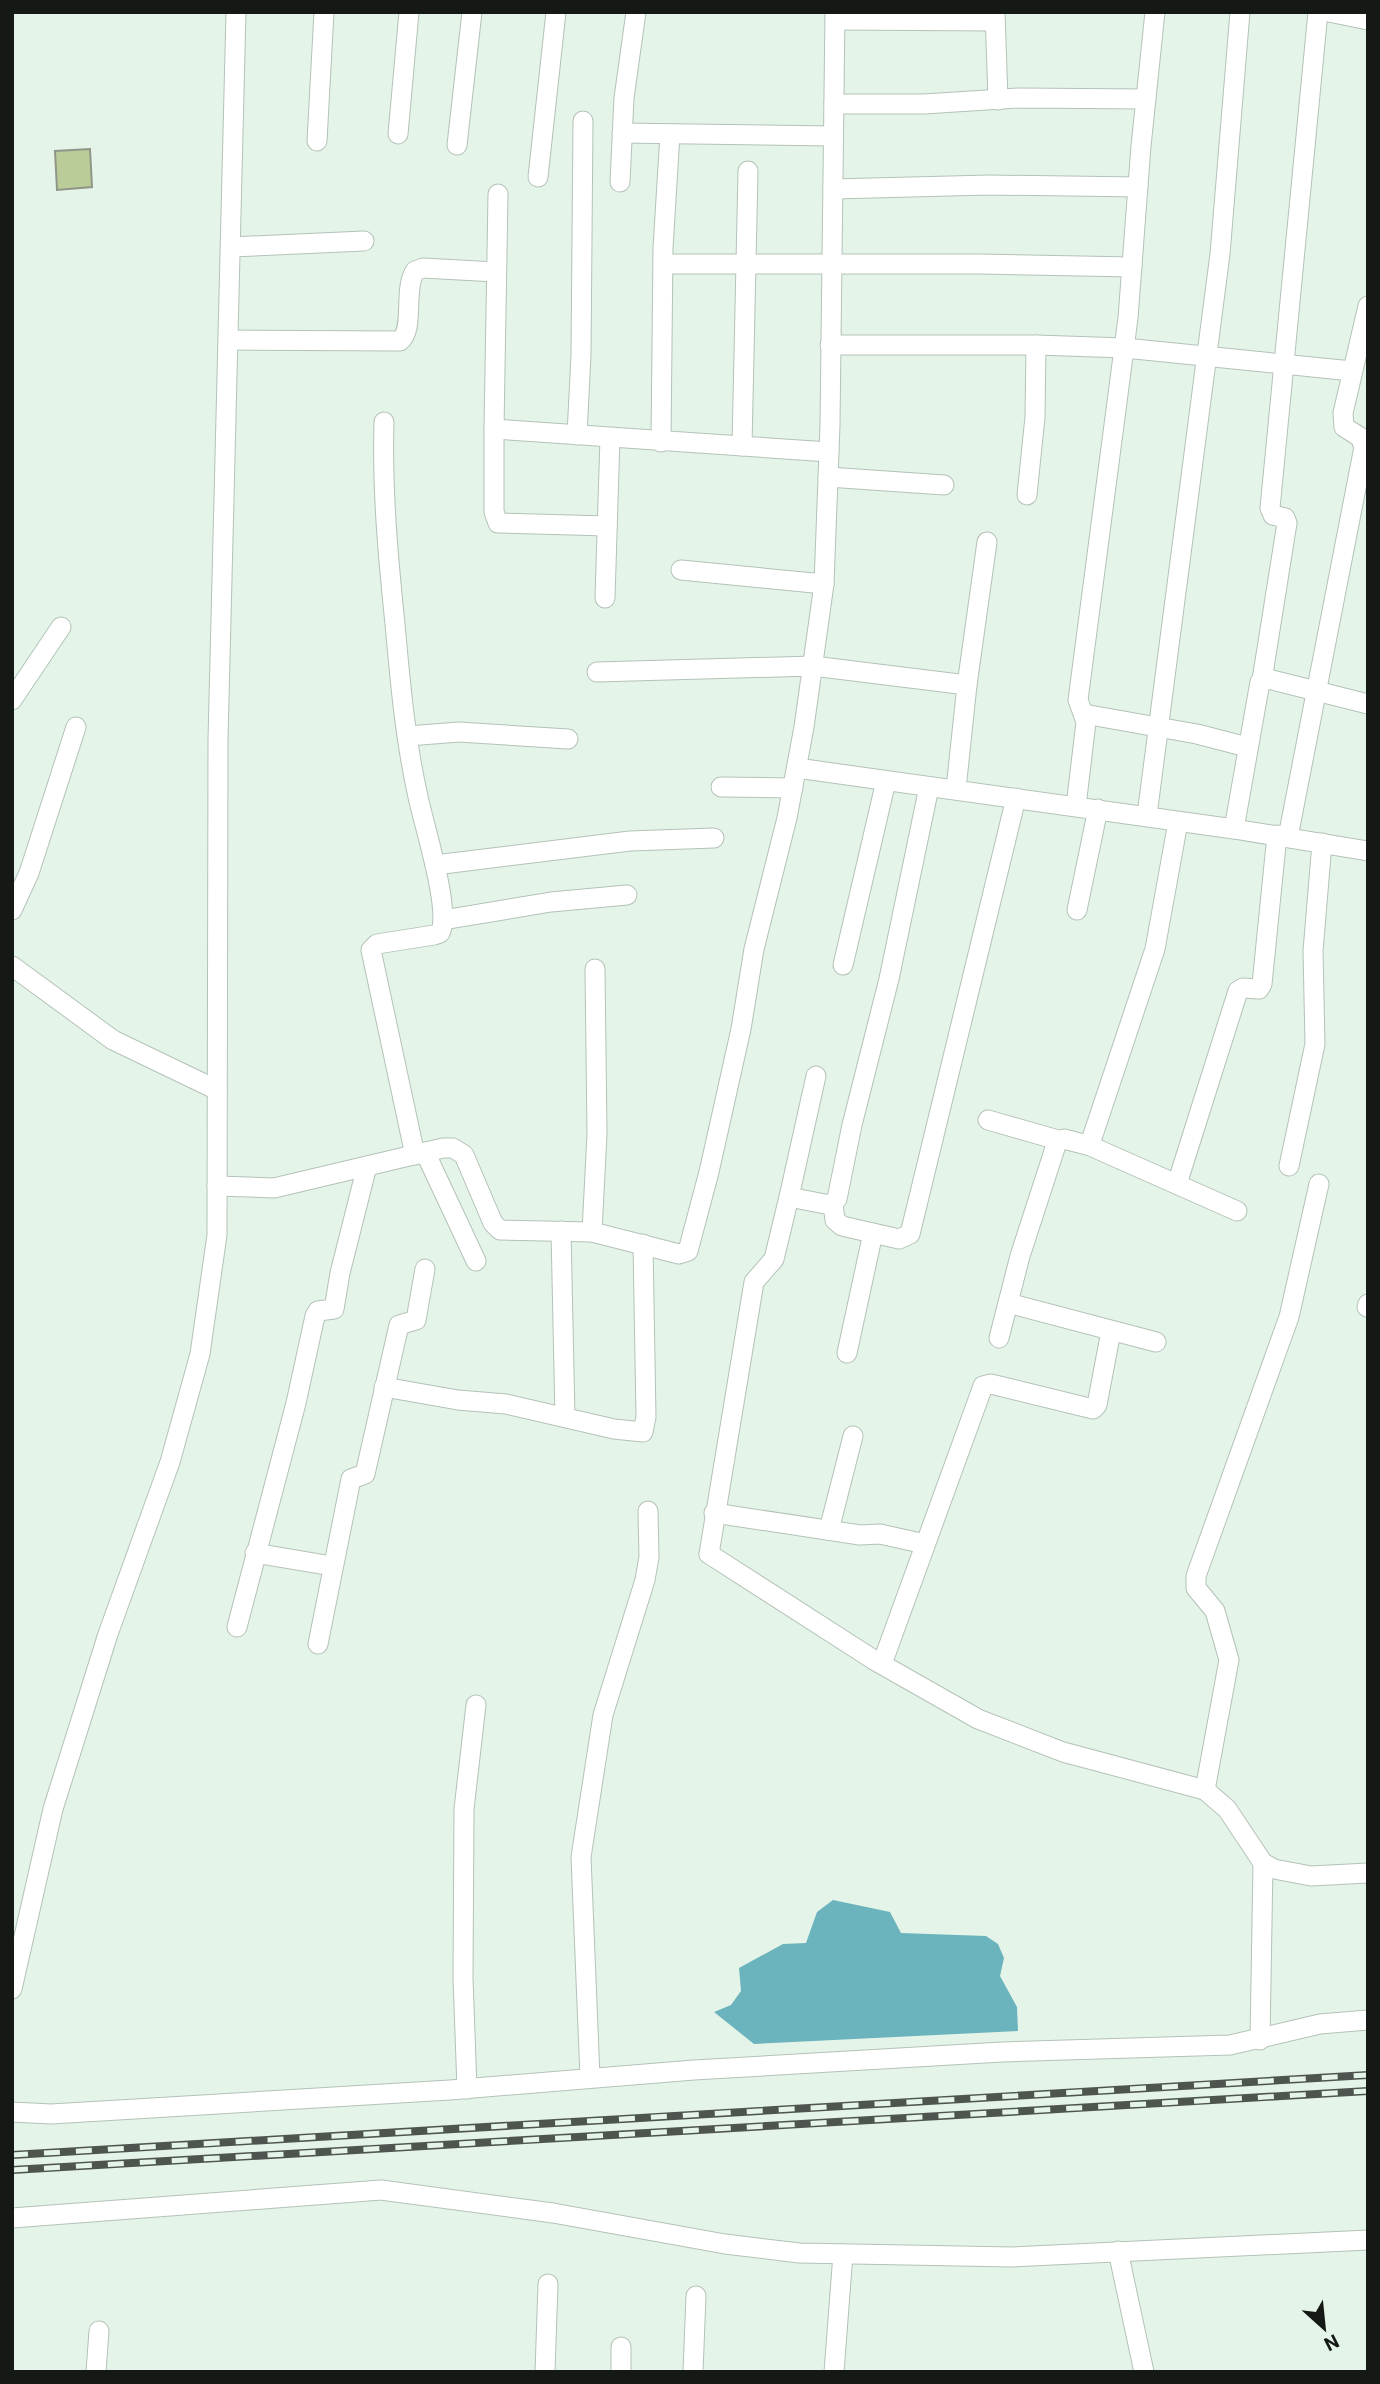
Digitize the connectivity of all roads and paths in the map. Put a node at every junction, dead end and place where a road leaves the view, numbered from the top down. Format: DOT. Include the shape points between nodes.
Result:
graph roads {
  1 [pos="236,12"];
  2 [pos="324,12"];
  3 [pos="409,12"];
  4 [pos="472,12"];
  5 [pos="555,12"];
  6 [pos="636,12"];
  7 [pos="1155,12"];
  8 [pos="1240,12"];
  9 [pos="1318,12"];
  10 [pos="1329,12"];
  11 [pos="835,16"];
  12 [pos="995,17"];
  13 [pos="1368,20"];
  14 [pos="1146,99"];
  15 [pos="998,100"];
  16 [pos="834,104"];
  17 [pos="583,121"];
  18 [pos="622,133"];
  19 [pos="398,134"];
  20 [pos="670,134"];
  21 [pos="833,136"];
  22 [pos="317,141"];
  23 [pos="457,145"];
  24 [pos="748,171"];
  25 [pos="538,177"];
  26 [pos="620,181"];
  27 [pos="1138,187"];
  28 [pos="833,189"];
  29 [pos="498,194"];
  30 [pos="364,240"];
  31 [pos="231,247"];
  32 [pos="663,264"];
  33 [pos="746,264"];
  34 [pos="832,265"];
  35 [pos="1132,267"];
  36 [pos="496,272"];
  37 [pos="1367,317"];
  38 [pos="229,340"];
  39 [pos="830,345"];
  40 [pos="1036,345"];
  41 [pos="1125,348"];
  42 [pos="1207,355"];
  43 [pos="1285,363"];
  44 [pos="1352,371"];
  45 [pos="384,422"];
  46 [pos="494,429"];
  47 [pos="577,435"];
  48 [pos="610,438"];
  49 [pos="1365,440"];
  50 [pos="661,442"];
  51 [pos="742,446"];
  52 [pos="829,452"];
  53 [pos="828,477"];
  54 [pos="944,485"];
  55 [pos="1027,495"];
  56 [pos="607,526"];
  57 [pos="987,542"];
  58 [pos="681,570"];
  59 [pos="824,584"];
  60 [pos="605,598"];
  61 [pos="61,627"];
  62 [pos="813,666"];
  63 [pos="597,672"];
  64 [pos="1262,680"];
  65 [pos="967,685"];
  66 [pos="1315,691"];
  67 [pos="12,700"];
  68 [pos="1368,704"];
  69 [pos="1084,714"];
  70 [pos="76,727"];
  71 [pos="1159,727"];
  72 [pos="408,736"];
  73 [pos="568,740"];
  74 [pos="1247,747"];
  75 [pos="797,768"];
  76 [pos="886,781"];
  77 [pos="721,787"];
  78 [pos="929,787"];
  79 [pos="793,788"];
  80 [pos="956,789"];
  81 [pos="1016,798"];
  82 [pos="1076,806"];
  83 [pos="1098,809"];
  84 [pos="1147,815"];
  85 [pos="1178,822"];
  86 [pos="1234,829"];
  87 [pos="1368,835"];
  88 [pos="1282,836"];
  89 [pos="714,838"];
  90 [pos="1322,843"];
  91 [pos="1368,850"];
  92 [pos="435,865"];
  93 [pos="627,895"];
  94 [pos="12,910"];
  95 [pos="1077,910"];
  96 [pos="443,920"];
  97 [pos="843,965"];
  98 [pos="12,966"];
  99 [pos="595,969"];
  100 [pos="816,1076"];
  101 [pos="217,1090"];
  102 [pos="988,1120"];
  103 [pos="1058,1140"];
  104 [pos="1088,1145"];
  105 [pos="420,1153"];
  106 [pos="367,1166"];
  107 [pos="1289,1166"];
  108 [pos="1177,1184"];
  109 [pos="1319,1184"];
  110 [pos="217,1186"];
  111 [pos="789,1197"];
  112 [pos="833,1204"];
  113 [pos="1237,1211"];
  114 [pos="561,1231"];
  115 [pos="592,1232"];
  116 [pos="873,1233"];
  117 [pos="643,1244"];
  118 [pos="477,1261"];
  119 [pos="425,1269"];
  120 [pos="1008,1303"];
  121 [pos="1111,1331"];
  122 [pos="999,1338"];
  123 [pos="1156,1342"];
  124 [pos="847,1353"];
  125 [pos="384,1387"];
  126 [pos="565,1417"];
  127 [pos="853,1436"];
  128 [pos="648,1511"];
  129 [pos="714,1513"];
  130 [pos="829,1530"];
  131 [pos="925,1544"];
  132 [pos="255,1553"];
  133 [pos="332,1566"];
  134 [pos="237,1626"];
  135 [pos="318,1644"];
  136 [pos="882,1664"];
  137 [pos="476,1705"];
  138 [pos="1205,1790"];
  139 [pos="1263,1863"];
  140 [pos="1368,1873"];
  141 [pos="12,1989"];
  142 [pos="1368,2020"];
  143 [pos="1260,2040"];
  144 [pos="590,2077"];
  145 [pos="467,2089"];
  146 [pos="12,2112"];
  147 [pos="12,2218"];
  148 [pos="1368,2240"];
  149 [pos="1118,2251"];
  150 [pos="843,2255"];
  151 [pos="548,2284"];
  152 [pos="696,2296"];
  153 [pos="99,2330"];
  154 [pos="621,2347"];
  155 [pos="96,2372"];
  156 [pos="545,2372"];
  157 [pos="621,2372"];
  158 [pos="693,2372"];
  159 [pos="834,2372"];
  160 [pos="1144,2372"];
  1 -- 31 [label="street"];
  2 -- 22 [label="street"];
  3 -- 19 [label="street"];
  4 -- 23 [label="street"];
  5 -- 25 [label="street"];
  6 -- 18 [label="street"];
  7 -- 14 [label="street"];
  8 -- 42 [label="street"];
  9 -- 43 [label="street"];
  10 -- 13 [label="street"];
  11 -- 12 [label="street"];
  11 -- 16 [label="street"];
  12 -- 15 [label="street"];
  14 -- 15 [label="street"];
  14 -- 27 [label="street"];
  15 -- 16 [label="street"];
  16 -- 21 [label="street"];
  17 -- 47 [label="street"];
  18 -- 20 [label="street"];
  18 -- 26 [label="street"];
  20 -- 21 [label="street"];
  20 -- 32 [label="street"];
  21 -- 28 [label="street"];
  24 -- 33 [label="street"];
  27 -- 28 [label="street"];
  27 -- 35 [label="street"];
  28 -- 34 [label="street"];
  29 -- 36 [label="street"];
  30 -- 31 [label="street"];
  31 -- 38 [label="street"];
  32 -- 33 [label="street"];
  32 -- 50 [label="street"];
  33 -- 34 [label="street"];
  33 -- 51 [label="street"];
  34 -- 35 [label="street"];
  34 -- 39 [label="street"];
  35 -- 41 [label="street"];
  36 -- 38 [label="street" via="415,271 409,287 406,333 400,341"];
  36 -- 46 [label="street"];
  37 -- 44 [label="street"];
  38 -- 101 [label="street" via="218,740"];
  39 -- 40 [label="street"];
  39 -- 52 [label="street"];
  40 -- 41 [label="street"];
  40 -- 55 [label="street"];
  41 -- 42 [label="street"];
  41 -- 69 [label="street" via="1078,700"];
  42 -- 43 [label="street"];
  42 -- 71 [label="street"];
  43 -- 44 [label="street"];
  43 -- 64 [label="street" via="1270,508 1272,515 1287,523"];
  44 -- 49 [label="street" via="1343,425"];
  45 -- 72 [label="street" via="384,505"];
  46 -- 47 [label="street"];
  46 -- 56 [label="street" via="494,512 498,523"];
  47 -- 48 [label="street"];
  48 -- 50 [label="street"];
  48 -- 56 [label="street"];
  49 -- 66 [label="street"];
  50 -- 51 [label="street"];
  51 -- 52 [label="street"];
  52 -- 53 [label="street"];
  53 -- 54 [label="street"];
  53 -- 59 [label="street"];
  56 -- 60 [label="street"];
  57 -- 65 [label="street"];
  58 -- 59 [label="street"];
  59 -- 62 [label="street"];
  61 -- 67 [label="street"];
  62 -- 63 [label="street"];
  62 -- 65 [label="street"];
  62 -- 75 [label="street"];
  64 -- 66 [label="street"];
  64 -- 74 [label="street"];
  65 -- 80 [label="street"];
  66 -- 68 [label="street"];
  66 -- 88 [label="street"];
  69 -- 71 [label="street"];
  69 -- 82 [label="street"];
  70 -- 94 [label="street" via="29,873"];
  71 -- 74 [label="street"];
  71 -- 84 [label="street"];
  72 -- 73 [label="street" via="459,732"];
  72 -- 92 [label="street"];
  74 -- 86 [label="street"];
  75 -- 76 [label="street"];
  75 -- 79 [label="street"];
  76 -- 78 [label="street"];
  76 -- 97 [label="street"];
  77 -- 79 [label="street"];
  78 -- 80 [label="street"];
  78 -- 112 [label="street" via="889,979"];
  79 -- 117 [label="street" via="690,1246 679,1254"];
  80 -- 81 [label="street"];
  81 -- 82 [label="street"];
  81 -- 116 [label="street" via="913,1227 904,1238"];
  82 -- 83 [label="street"];
  83 -- 84 [label="street"];
  83 -- 95 [label="street"];
  84 -- 85 [label="street"];
  85 -- 86 [label="street"];
  85 -- 104 [label="street" via="1155,949"];
  86 -- 88 [label="street"];
  87 -- 91 [label="street"];
  88 -- 90 [label="street"];
  88 -- 108 [label="street" via="1262,984 1259,989 1238,991"];
  89 -- 92 [label="street" via="557,848"];
  90 -- 91 [label="street"];
  90 -- 107 [label="street" via="1313,951 1315,1044"];
  92 -- 96 [label="street"];
  93 -- 96 [label="street"];
  96 -- 105 [label="street" via="440,933 434,936 377,944 371,950"];
  98 -- 101 [label="street" via="113,1040"];
  99 -- 115 [label="street"];
  100 -- 111 [label="street"];
  101 -- 110 [label="street"];
  102 -- 103 [label="street"];
  103 -- 104 [label="street"];
  103 -- 120 [label="street"];
  104 -- 108 [label="street"];
  105 -- 106 [label="street"];
  105 -- 114 [label="street" via="453,1148 464,1155 497,1228"];
  105 -- 118 [label="street"];
  106 -- 110 [label="street" via="274,1188"];
  106 -- 132 [label="street" via="334,1309 318,1311 315,1316"];
  108 -- 113 [label="street"];
  109 -- 138 [label="street" via="1289,1317 1196,1576 1196,1588 1215,1611 1229,1660"];
  110 -- 141 [label="street" via="217,1235 200,1354 170,1462 108,1634 53,1809"];
  111 -- 112 [label="street"];
  111 -- 129 [label="street" via="774,1259 754,1282"];
  112 -- 116 [label="street" via="837,1224"];
  114 -- 115 [label="street"];
  114 -- 126 [label="street"];
  115 -- 117 [label="street"];
  116 -- 124 [label="street"];
  117 -- 126 [label="street" via="645,1429 638,1433"];
  119 -- 125 [label="street" via="416,1317 399,1325"];
  120 -- 121 [label="street"];
  120 -- 122 [label="street"];
  121 -- 123 [label="street"];
  121 -- 131 [label="street" via="1093,1409 991,1384 983,1386"];
  125 -- 126 [label="street"];
  125 -- 133 [label="street" via="365,1474 351,1479"];
  127 -- 130 [label="street"];
  128 -- 144 [label="street" via="645,1580 604,1715 581,1857"];
  129 -- 130 [label="street"];
  129 -- 136 [label="street" via="711,1557"];
  130 -- 131 [label="street"];
  131 -- 136 [label="street"];
  132 -- 133 [label="street"];
  132 -- 134 [label="street"];
  133 -- 135 [label="street"];
  136 -- 138 [label="street" via="990,1724 1063,1752"];
  137 -- 145 [label="street" via="464,1809"];
  138 -- 139 [label="street" via="1227,1809"];
  139 -- 140 [label="street" via="1292,1874"];
  139 -- 143 [label="street"];
  142 -- 143 [label="street" via="1320,2024"];
  143 -- 144 [label="street"];
  144 -- 145 [label="street"];
  145 -- 146 [label="street" via="65,2113"];
  147 -- 150 [label="street" via="381,2190 553,2213 725,2244"];
  148 -- 149 [label="street"];
  149 -- 150 [label="street" via="1013,2257"];
  149 -- 160 [label="street"];
  150 -- 159 [label="street"];
  151 -- 156 [label="street"];
  152 -- 158 [label="street"];
  153 -- 155 [label="street"];
  154 -- 157 [label="street"];
}
